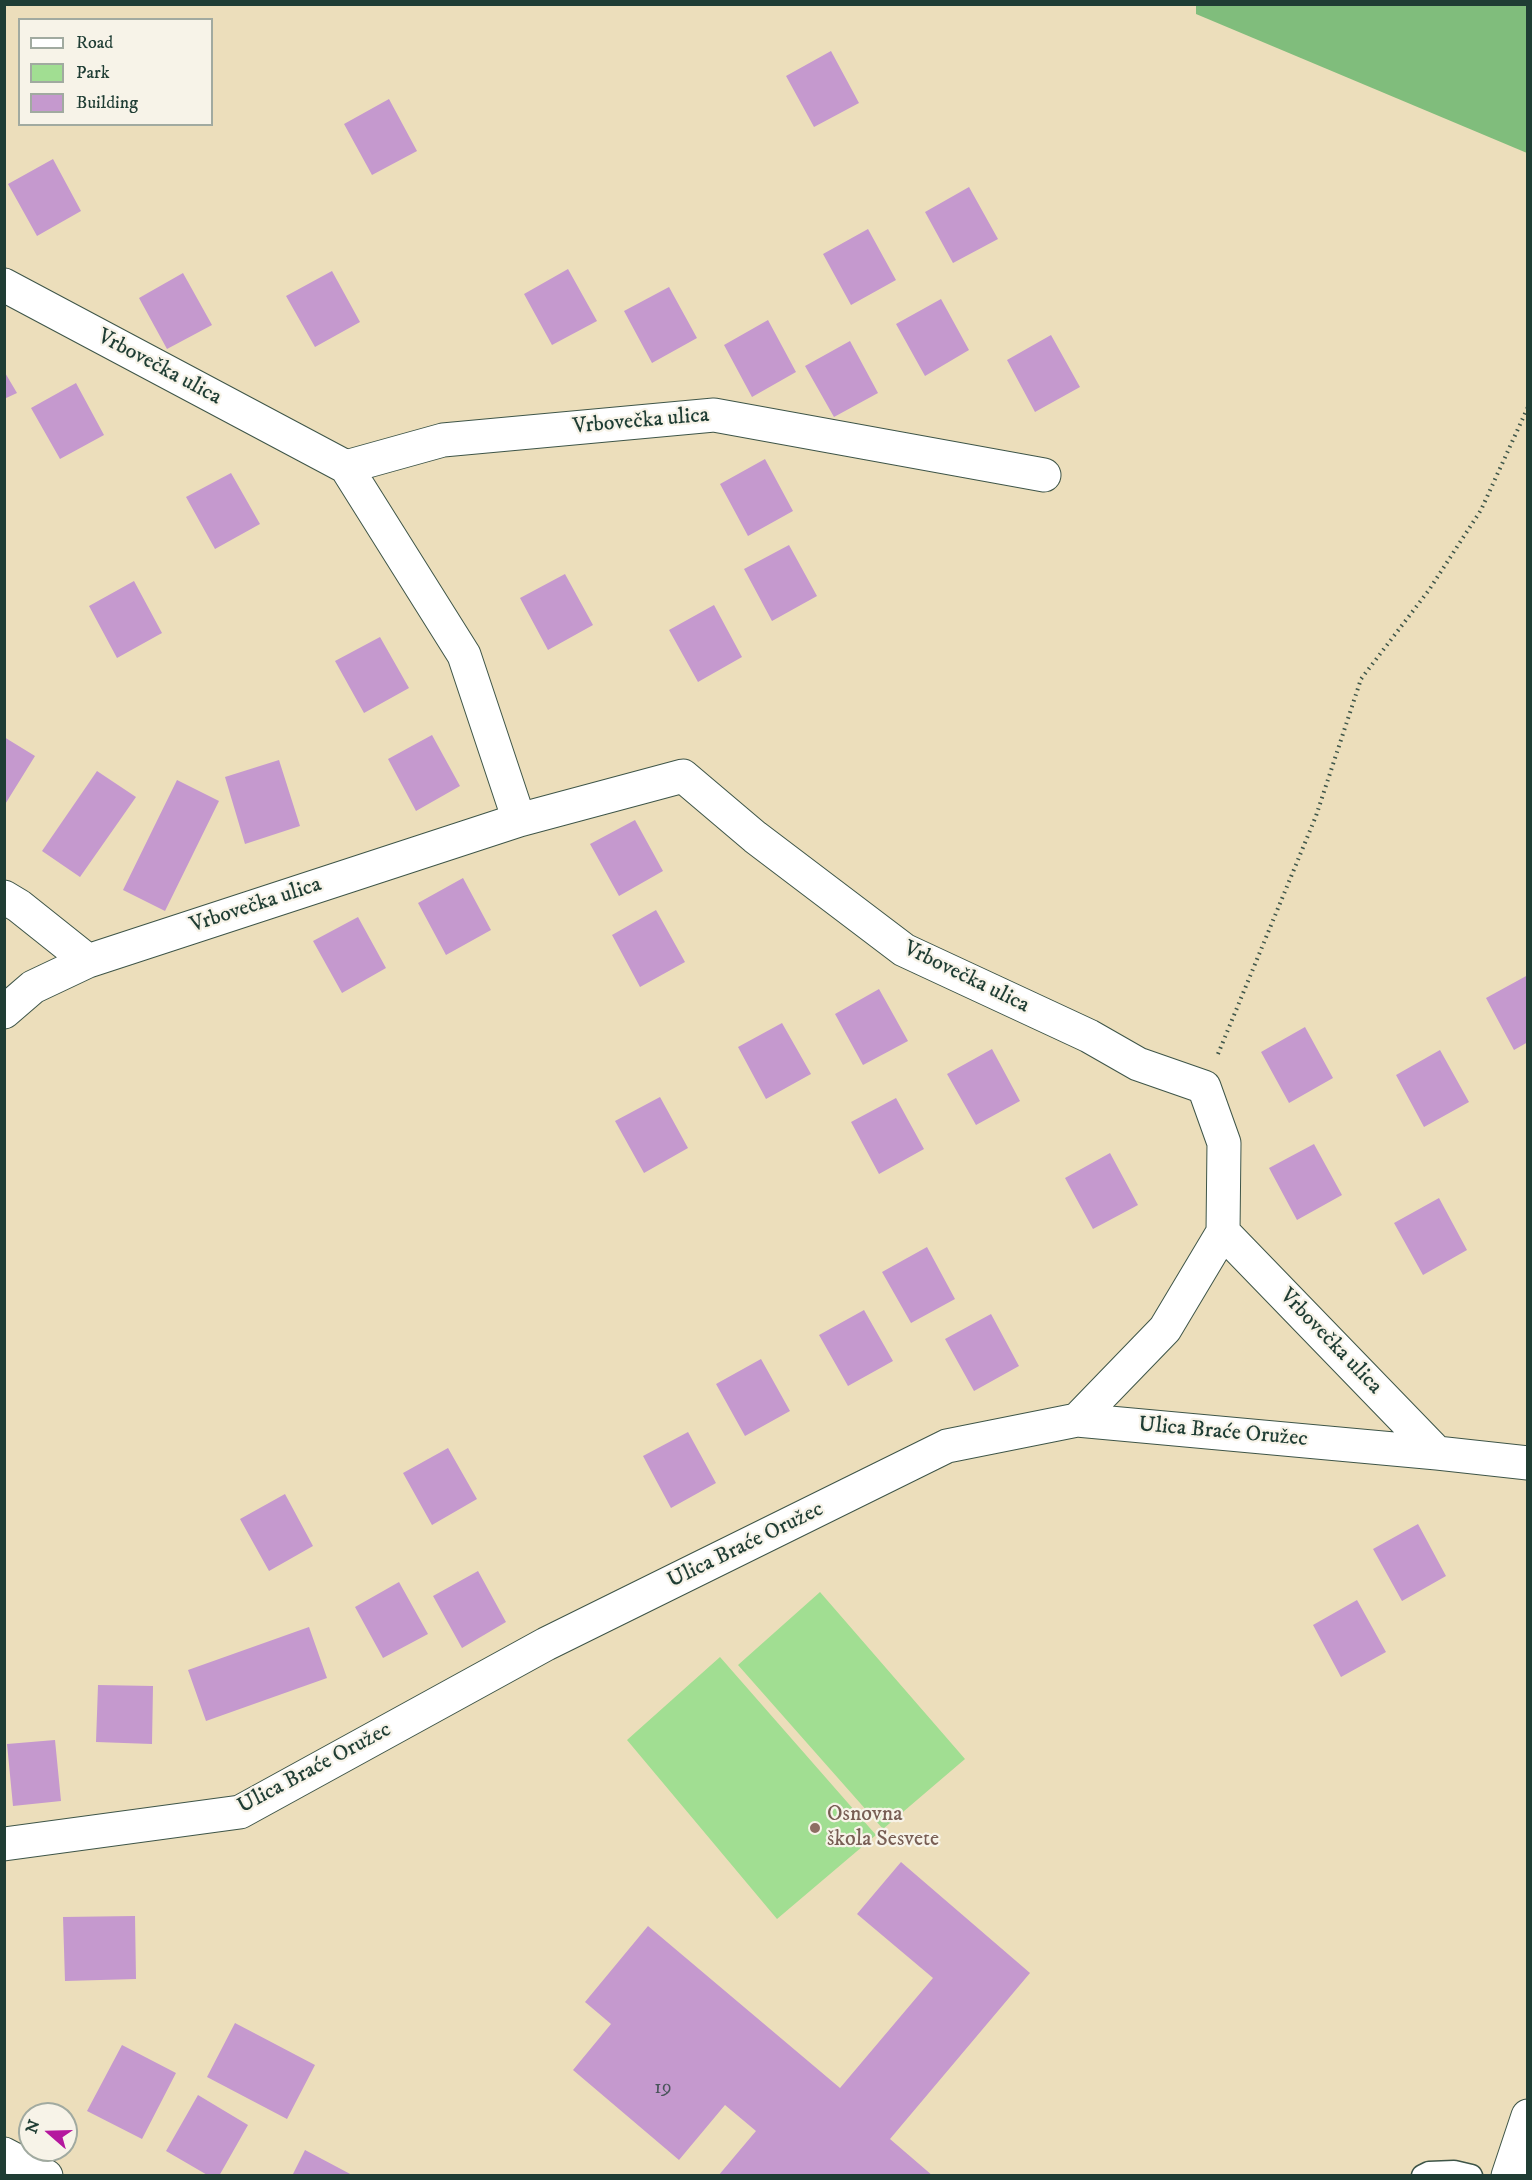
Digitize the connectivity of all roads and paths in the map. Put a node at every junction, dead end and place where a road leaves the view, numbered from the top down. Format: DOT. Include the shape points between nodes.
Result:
graph roads {
  1 [pos="4,285"];
  2 [pos="1527,407"];
  3 [pos="346,467"];
  4 [pos="1044,475"];
  5 [pos="519,820"];
  6 [pos="4,897"];
  7 [pos="88,962"];
  8 [pos="4,1012"];
  9 [pos="1204,1087"];
  10 [pos="1223,1232"];
  11 [pos="1077,1420"];
  12 [pos="1437,1453"];
  13 [pos="1527,1463"];
  14 [pos="4,1844"];
  15 [pos="1527,2116"];
  16 [pos="4,2154"];
  17 [pos="46,2175"];
  18 [pos="1424,2175"];
  19 [pos="1471,2175"];
  20 [pos="1508,2175"];
  1 -- 3 [label="street, Vrbovečka ulica"];
  2 -- 9 [label="path" via="1481,510 1429,591 1361,679 1316,816"];
  3 -- 4 [label="street, Vrbovečka ulica" via="443,440 714,415"];
  3 -- 5 [label="street, Vrbovečka ulica" via="464,655"];
  5 -- 7 [label="street, Vrbovečka ulica"];
  5 -- 9 [label="street, Vrbovečka ulica" via="683,776 755,837 904,950 1089,1036 1138,1064"];
  6 -- 7 [label="street"];
  7 -- 8 [label="street, Vrbovečka ulica" via="33,987"];
  9 -- 10 [label="street" via="1224,1143"];
  10 -- 11 [label="street" via="1165,1329"];
  10 -- 12 [label="street, Vrbovečka ulica"];
  11 -- 12 [label="street, Ulica Braće Oružec"];
  11 -- 14 [label="street, Ulica Braće Oružec" via="947,1446 546,1644 240,1812"];
  12 -- 13 [label="street, Ulica Braće Oružec"];
  15 -- 20 [label="street"];
  16 -- 17 [label="street"];
  18 -- 19 [label="lane"];
}
